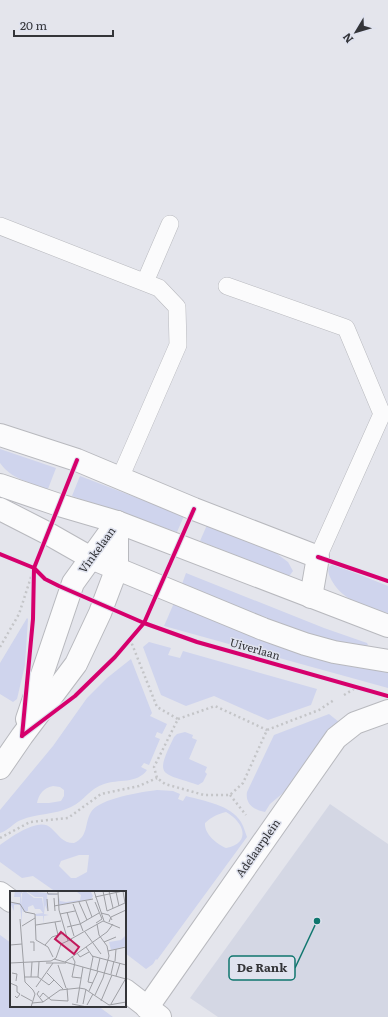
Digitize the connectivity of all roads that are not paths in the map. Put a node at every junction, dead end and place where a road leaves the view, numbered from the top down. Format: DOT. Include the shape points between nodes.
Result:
graph roads {
  1 [pos="170,224"];
  2 [pos="0,226"];
  3 [pos="145,282"];
  4 [pos="227,286"];
  5 [pos="0,435"];
  6 [pos="120,478"];
  7 [pos="0,485"];
  8 [pos="0,509"];
  9 [pos="117,522"];
  10 [pos="318,557"];
  11 [pos="91,558"];
  12 [pos="117,568"];
  13 [pos="311,597"];
  14 [pos="388,626"];
  15 [pos="388,661"];
  16 [pos="388,711"];
  17 [pos="22,736"];
  18 [pos="0,768"];
  19 [pos="0,893"];
  20 [pos="10,900"];
  21 [pos="126,991"];
  22 [pos="154,1012"];
  1 -- 3 [label="lane"];
  2 -- 3 [label="lane"];
  3 -- 6 [label="lane" via="159,288 177,308 178,345"];
  4 -- 10 [label="lane" via="346,328 382,414"];
  5 -- 6 [label="street" via="77,460"];
  6 -- 10 [label="street"];
  7 -- 9 [label="street"];
  8 -- 11 [label="street, Uiverlaan"];
  9 -- 11 [label="street, Vinkelaan"];
  9 -- 12 [label="street, Vinkelaan"];
  9 -- 13 [label="street"];
  10 -- 13 [label="street"];
  11 -- 12 [label="street, Uiverlaan"];
  11 -- 17 [label="street, Vinkelaan" via="69,590"];
  12 -- 15 [label="street, Uiverlaan" via="305,644 334,652"];
  12 -- 17 [label="street, Vinkelaan" via="100,613 76,664"];
  13 -- 14 [label="street"];
  16 -- 22 [label="street, Adelaarplein" via="355,723 336,738"];
  17 -- 18 [label="street, Vinkelaan"];
  19 -- 20 [label="street"];
  21 -- 22 [label="street"];
}
